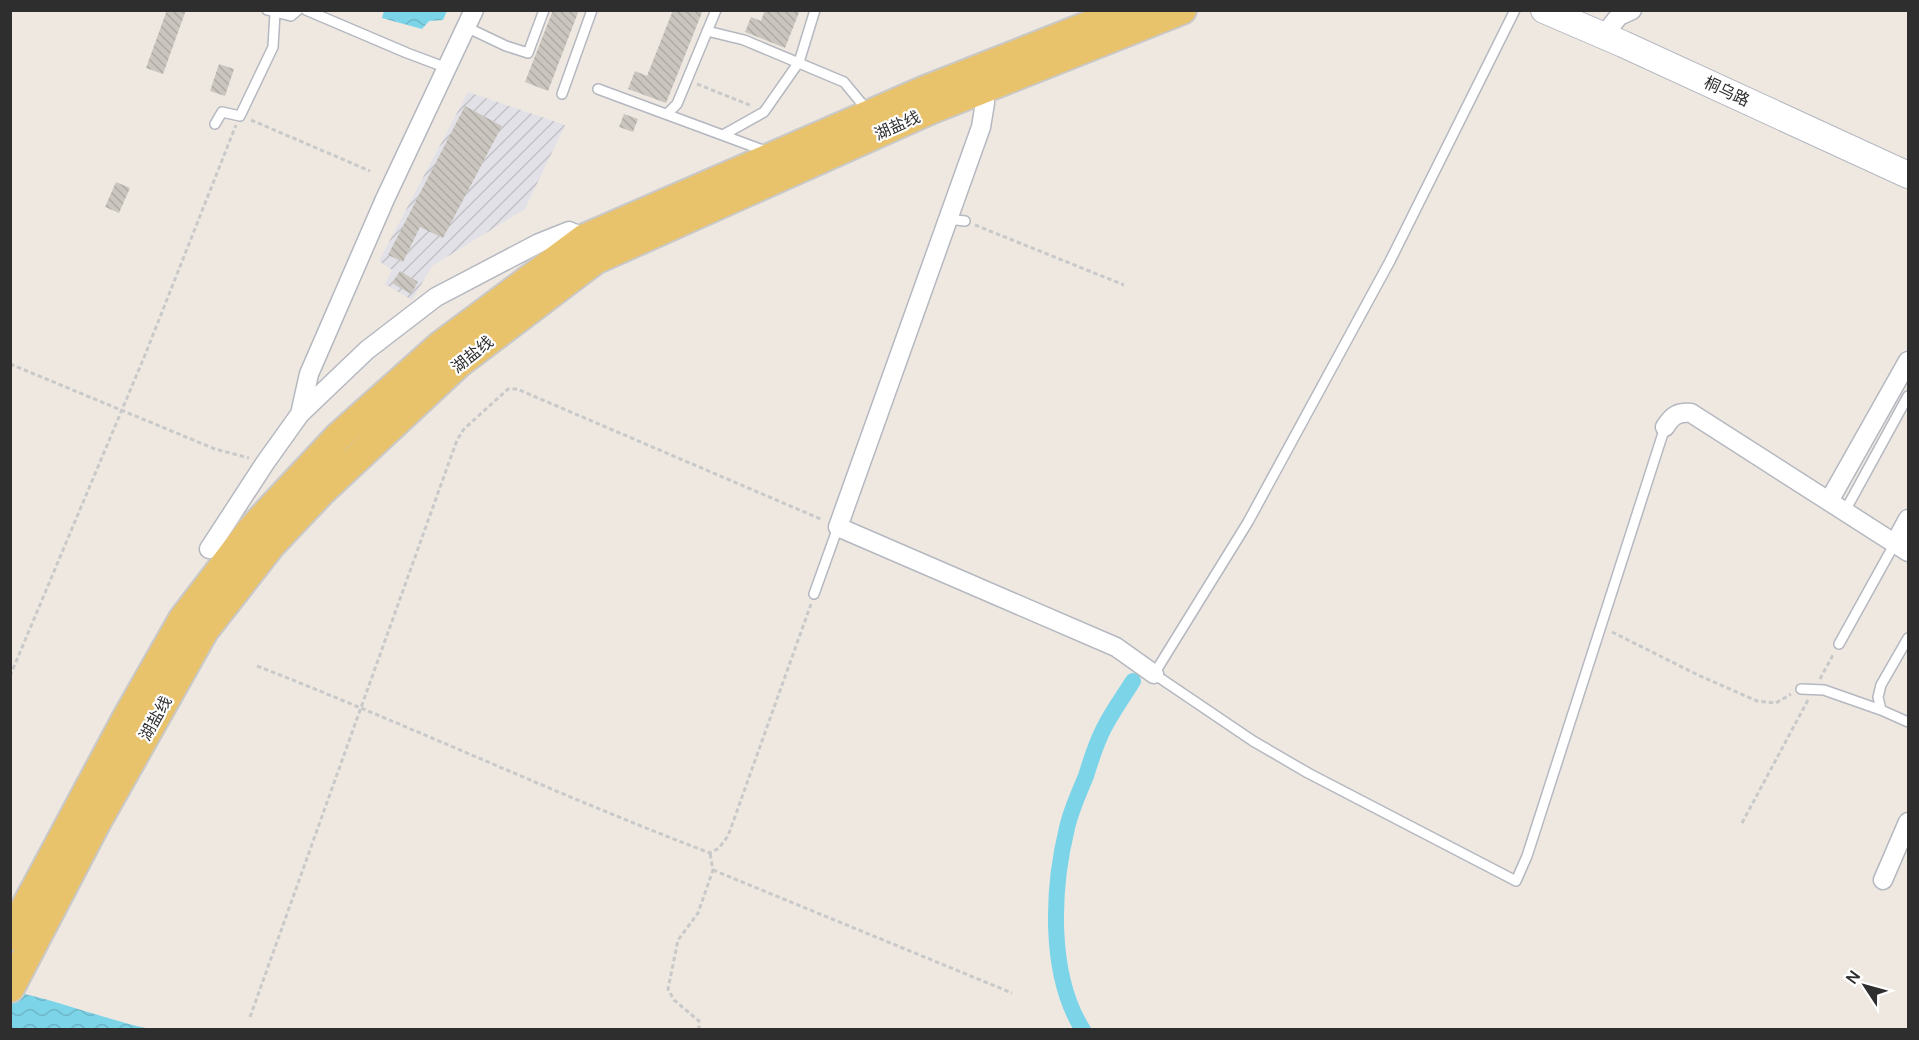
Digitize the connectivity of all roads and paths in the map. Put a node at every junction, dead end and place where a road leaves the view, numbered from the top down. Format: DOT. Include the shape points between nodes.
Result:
graph roads {
  1 [pos="298,10"];
  2 [pos="306,10"];
  3 [pos="544,10"];
  4 [pos="592,10"];
  5 [pos="716,10"];
  6 [pos="815,10"];
  7 [pos="1182,10"];
  8 [pos="1515,10"];
  9 [pos="1544,10"];
  10 [pos="1632,10"];
  11 [pos="1124,11"];
  12 [pos="271,12"];
  13 [pos="470,19"];
  14 [pos="707,32"];
  15 [pos="1603,36"];
  16 [pos="799,62"];
  17 [pos="447,68"];
  18 [pos="687,81"];
  19 [pos="598,88"];
  20 [pos="984,89"];
  21 [pos="562,94"];
  22 [pos="764,112"];
  23 [pos="667,114"];
  24 [pos="871,114"];
  25 [pos="240,116"];
  26 [pos="215,124"];
  27 [pos="723,135"];
  28 [pos="776,155"];
  29 [pos="369,171"];
  30 [pos="1908,175"];
  31 [pos="956,220"];
  32 [pos="585,237"];
  33 [pos="1124,285"];
  34 [pos="1908,361"];
  35 [pos="10,364"];
  36 [pos="1908,396"];
  37 [pos="122,410"];
  38 [pos="300,414"];
  39 [pos="1665,427"];
  40 [pos="265,463"];
  41 [pos="1829,501"];
  42 [pos="1845,511"];
  43 [pos="1908,519"];
  44 [pos="838,527"];
  45 [pos="1902,548"];
  46 [pos="209,549"];
  47 [pos="814,594"];
  48 [pos="1601,627"];
  49 [pos="1908,638"];
  50 [pos="1839,644"];
  51 [pos="257,666"];
  52 [pos="1154,674"];
  53 [pos="10,676"];
  54 [pos="1801,689"];
  55 [pos="1814,690"];
  56 [pos="361,707"];
  57 [pos="1881,710"];
  58 [pos="1908,722"];
  59 [pos="1908,822"];
  60 [pos="1742,823"];
  61 [pos="710,853"];
  62 [pos="713,870"];
  63 [pos="1883,880"];
  64 [pos="10,936"];
  65 [pos="10,988"];
  66 [pos="1012,993"];
  67 [pos="250,1017"];
  68 [pos="699,1029"];
  1 -- 12 [label="lane" via="291,16"];
  2 -- 17 [label="lane"];
  3 -- 13 [label="lane" via="528,53 506,46"];
  4 -- 21 [label="lane"];
  5 -- 14 [label="lane"];
  6 -- 16 [label="lane"];
  7 -- 20 [label="main road, 湖盐线"];
  8 -- 52 [label="lane" via="1379,282 1248,522"];
  9 -- 15 [label="street, 桐乌路"];
  10 -- 15 [label="street" via="1619,16"];
  11 -- 24 [label="main road, 湖盐线"];
  12 -- 25 [label="lane" via="273,47"];
  13 -- 17 [label="street"];
  14 -- 16 [label="lane" via="744,40"];
  14 -- 18 [label="lane"];
  15 -- 30 [label="street, 桐乌路"];
  16 -- 22 [label="lane"];
  16 -- 24 [label="lane" via="844,82"];
  17 -- 38 [label="street" via="309,374"];
  18 -- 22 [label="path"];
  18 -- 23 [label="lane" via="677,104"];
  19 -- 23 [label="lane"];
  20 -- 31 [label="street" via="981,127"];
  20 -- 65 [label="main road, 湖盐线" via="595,260 459,363 322,491 271,545 204,631 95,825"];
  22 -- 27 [label="lane"];
  23 -- 27 [label="lane"];
  24 -- 28 [label="main road, 湖盐线"];
  25 -- 26 [label="lane" via="222,112"];
  25 -- 29 [label="path"];
  25 -- 37 [label="path"];
  27 -- 28 [label="lane"];
  28 -- 32 [label="main road, 湖盐线"];
  31 -- 33 [label="path"];
  31 -- 44 [label="street"];
  32 -- 38 [label="street" via="569,231 539,243 436,297 367,350"];
  32 -- 64 [label="main road, 湖盐线" via="441,345 338,437 252,530 183,619"];
  34 -- 41 [label="street"];
  35 -- 37 [label="path"];
  36 -- 42 [label="lane"];
  37 -- 40 [label="path" via="215,449"];
  37 -- 53 [label="path"];
  38 -- 40 [label="street"];
  39 -- 41 [label="street" via="1680,412 1691,413"];
  39 -- 48 [label="lane"];
  40 -- 46 [label="street"];
  41 -- 42 [label="street"];
  42 -- 45 [label="street"];
  43 -- 45 [label="street"];
  44 -- 47 [label="lane"];
  44 -- 52 [label="street" via="1116,647"];
  44 -- 56 [label="path" via="508,388 457,440"];
  45 -- 50 [label="lane"];
  47 -- 61 [label="path" via="728,836"];
  48 -- 52 [label="lane" via="1516,881 1290,763"];
  48 -- 54 [label="path" via="1757,701 1776,703"];
  49 -- 57 [label="lane" via="1881,686"];
  50 -- 55 [label="path"];
  51 -- 56 [label="path"];
  54 -- 55 [label="lane"];
  55 -- 57 [label="lane"];
  55 -- 60 [label="path"];
  56 -- 61 [label="path"];
  56 -- 67 [label="path"];
  57 -- 58 [label="lane"];
  59 -- 63 [label="street"];
  61 -- 62 [label="path"];
  62 -- 66 [label="path"];
  62 -- 68 [label="path" via="698,913 678,940 668,989 674,1000 699,1021"];
}
